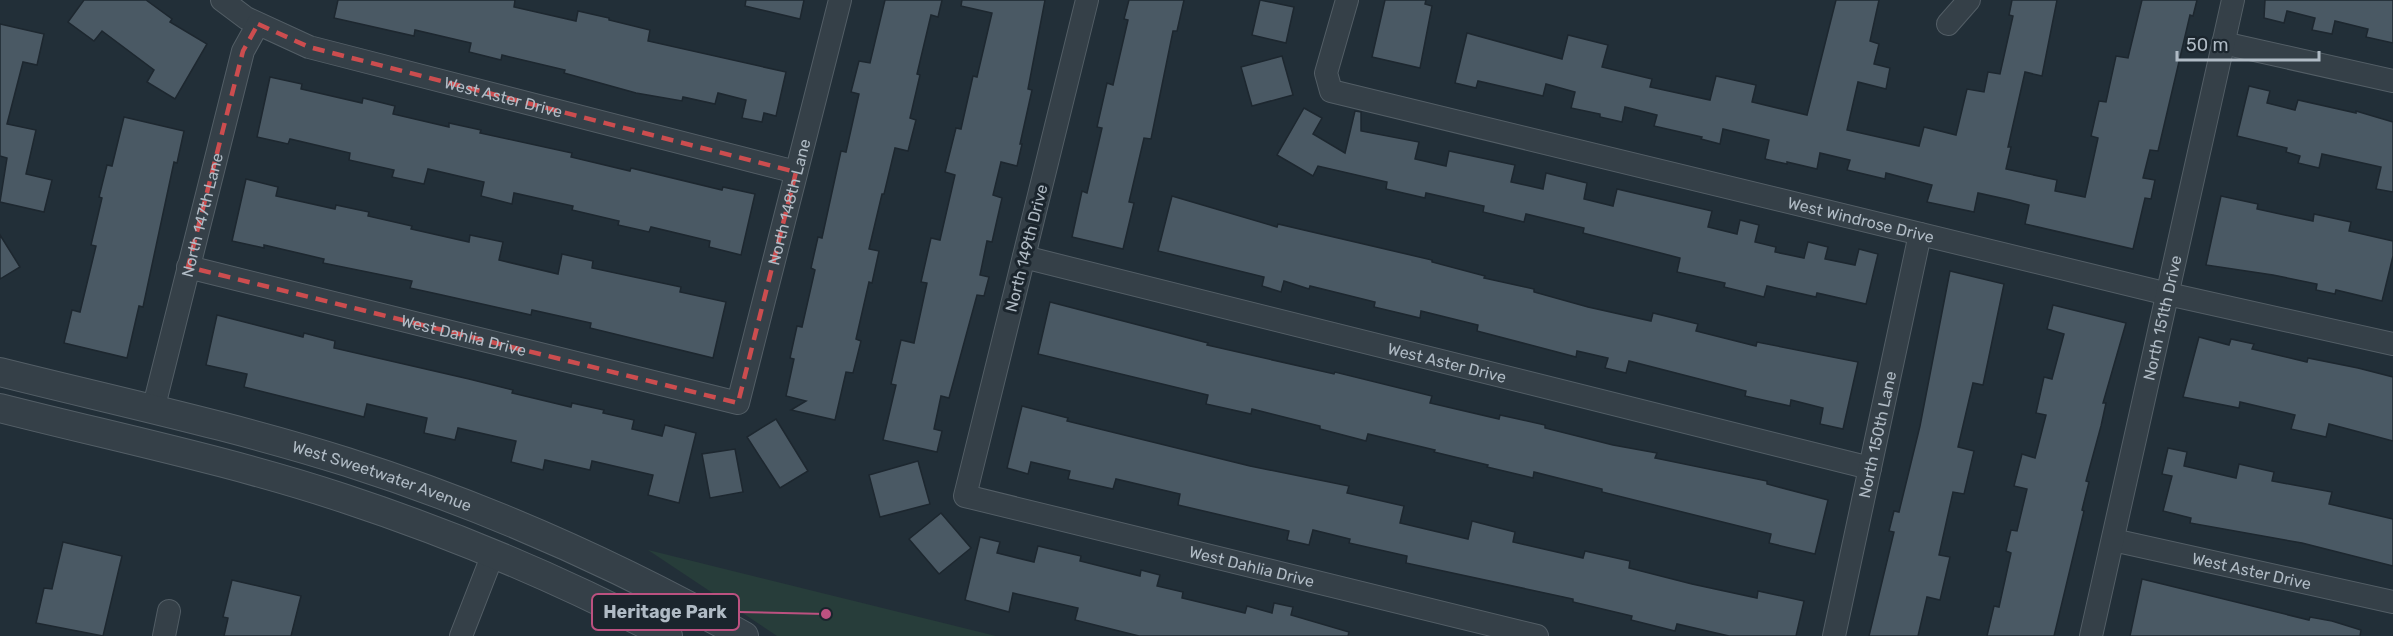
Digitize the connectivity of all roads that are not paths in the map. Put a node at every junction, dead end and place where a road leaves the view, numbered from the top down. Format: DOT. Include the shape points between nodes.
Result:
graph roads {
  1 [pos="222,0"];
  2 [pos="840,0"];
  3 [pos="1087,0"];
  4 [pos="1347,0"];
  5 [pos="1969,0"];
  6 [pos="2233,0"];
  7 [pos="258,24"];
  8 [pos="1948,24"];
  9 [pos="2223,43"];
  10 [pos="2393,81"];
  11 [pos="795,172"];
  12 [pos="1920,234"];
  13 [pos="1024,257"];
  14 [pos="189,267"];
  15 [pos="2168,294"];
  16 [pos="2393,344"];
  17 [pos="0,372"];
  18 [pos="738,403"];
  19 [pos="0,408"];
  20 [pos="153,410"];
  21 [pos="1870,468"];
  22 [pos="964,496"];
  23 [pos="2113,540"];
  24 [pos="493,554"];
  25 [pos="2393,602"];
  26 [pos="169,612"];
  27 [pos="164,636"];
  28 [pos="461,636"];
  29 [pos="668,636"];
  30 [pos="744,636"];
  31 [pos="1537,636"];
  32 [pos="1834,636"];
  33 [pos="2091,636"];
  1 -- 7 [label="street, West Aster Drive"];
  2 -- 11 [label="street, North 148th Lane"];
  3 -- 13 [label="street, North 149th Drive"];
  4 -- 12 [label="street, West Windrose Drive" via="1326,73 1332,91"];
  5 -- 8 [label="street"];
  6 -- 9 [label="street, North 151th Drive"];
  7 -- 11 [label="street, West Aster Drive" via="309,47"];
  7 -- 14 [label="street, North 147th Lane" via="243,51"];
  9 -- 10 [label="street"];
  9 -- 15 [label="street, North 151th Drive"];
  11 -- 18 [label="street, North 148th Lane"];
  12 -- 15 [label="street, West Windrose Drive"];
  12 -- 21 [label="street, North 150th Lane"];
  13 -- 21 [label="street, West Aster Drive"];
  13 -- 22 [label="street, North 149th Drive"];
  14 -- 18 [label="street, West Dahlia Drive"];
  14 -- 20 [label="street, North 147th Lane"];
  15 -- 16 [label="street, West Windrose Drive"];
  15 -- 23 [label="street, North 151th Drive"];
  17 -- 20 [label="street, West Sweetwater Avenue"];
  19 -- 24 [label="street, West Sweetwater Avenue" via="342,497"];
  20 -- 30 [label="street, West Sweetwater Avenue" via="345,462 492,514 632,577"];
  21 -- 32 [label="street, North 150th Lane"];
  22 -- 31 [label="street, West Dahlia Drive"];
  23 -- 25 [label="street, West Aster Drive"];
  23 -- 33 [label="street, North 151th Drive"];
  24 -- 28 [label="street"];
  24 -- 29 [label="street, West Sweetwater Avenue"];
  26 -- 27 [label="street"];
}
